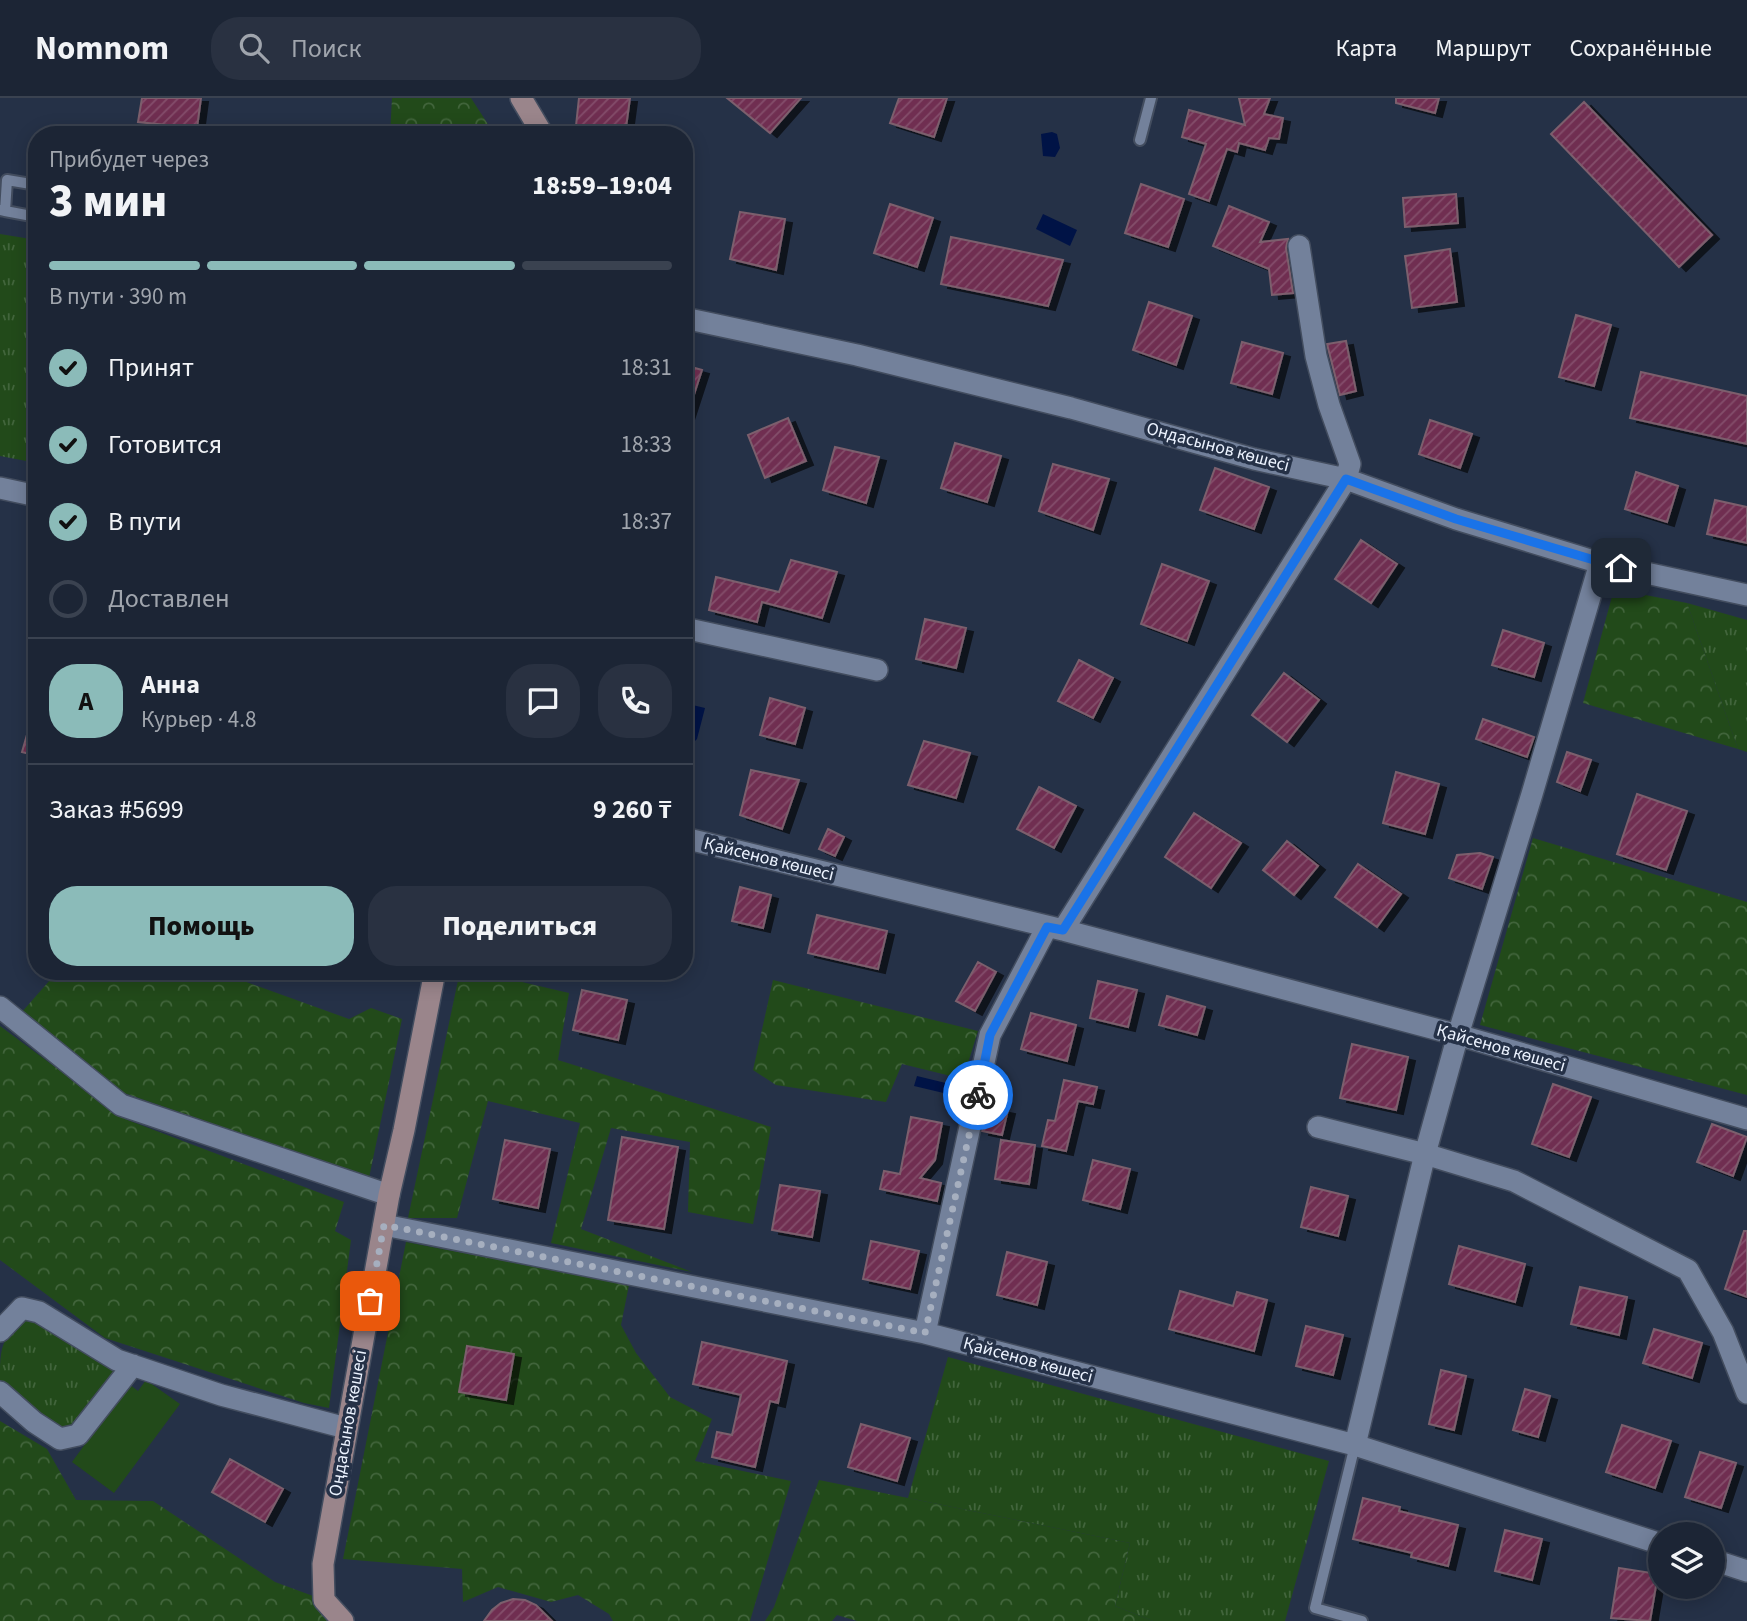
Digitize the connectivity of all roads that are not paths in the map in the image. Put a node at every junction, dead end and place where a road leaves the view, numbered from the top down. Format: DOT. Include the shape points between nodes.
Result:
graph roads {
  1 [pos="521,98"];
  2 [pos="1151,98"];
  3 [pos="538,126"];
  4 [pos="1140,140"];
  5 [pos="28,184"];
  6 [pos="2,211"];
  7 [pos="28,215"];
  8 [pos="1299,246"];
  9 [pos="693,320"];
  10 [pos="1346,479"];
  11 [pos="0,488"];
  12 [pos="28,494"];
  13 [pos="1600,563"];
  14 [pos="1747,595"];
  15 [pos="693,630"];
  16 [pos="877,670"];
  17 [pos="693,840"];
  18 [pos="1055,929"];
  19 [pos="433,980"];
  20 [pos="0,1007"];
  21 [pos="1458,1035"];
  22 [pos="1747,1119"];
  23 [pos="1318,1128"];
  24 [pos="1425,1154"];
  25 [pos="389,1195"];
  26 [pos="384,1225"];
  27 [pos="0,1331"];
  28 [pos="925,1333"];
  29 [pos="133,1365"];
  30 [pos="0,1392"];
  31 [pos="1747,1393"];
  32 [pos="346,1427"];
  33 [pos="1355,1445"];
  34 [pos="1648,1540"];
  35 [pos="1725,1564"];
  36 [pos="1747,1571"];
  37 [pos="1315,1608"];
  38 [pos="343,1621"];
  39 [pos="1313,1621"];
  40 [pos="1362,1621"];
  1 -- 3 [label="street"];
  2 -- 4 [label="lane"];
  5 -- 6 [label="lane" via="7,180"];
  6 -- 7 [label="lane"];
  8 -- 10 [label="street" via="1316,356 1350,464"];
  9 -- 10 [label="street, Ондасынов көшесі" via="857,355"];
  10 -- 13 [label="street, Ондасынов көшесі"];
  10 -- 18 [label="street"];
  11 -- 12 [label="street"];
  13 -- 14 [label="street, Ондасынов көшесі"];
  13 -- 21 [label="street"];
  15 -- 16 [label="street"];
  17 -- 18 [label="street, Қайсенов көшесі"];
  18 -- 21 [label="street, Қайсенов көшесі"];
  18 -- 28 [label="street" via="990,1035"];
  19 -- 25 [label="street, Оңдасынов көшесі"];
  20 -- 25 [label="street" via="121,1105"];
  21 -- 22 [label="street, Қайсенов көшесі"];
  21 -- 24 [label="street"];
  23 -- 24 [label="street"];
  24 -- 31 [label="street" via="1514,1181 1688,1270 1723,1332"];
  24 -- 33 [label="street"];
  25 -- 26 [label="street, Оңдасынов көшесі"];
  26 -- 28 [label="street, Қайсенов көшесі"];
  26 -- 32 [label="street, Оңдасынов көшесі"];
  27 -- 29 [label="street" via="22,1308 39,1312 117,1360"];
  28 -- 33 [label="street, Қайсенов көшесі"];
  29 -- 30 [label="street" via="78,1436 61,1439"];
  29 -- 32 [label="street" via="221,1395"];
  32 -- 38 [label="street, Оңдасынов көшесі" via="323,1564 324,1600"];
  33 -- 34 [label="street, Қайсенов көшесі"];
  33 -- 37 [label="lane"];
  35 -- 36 [label="street"];
  37 -- 39 [label="lane"];
  37 -- 40 [label="lane"];
}
